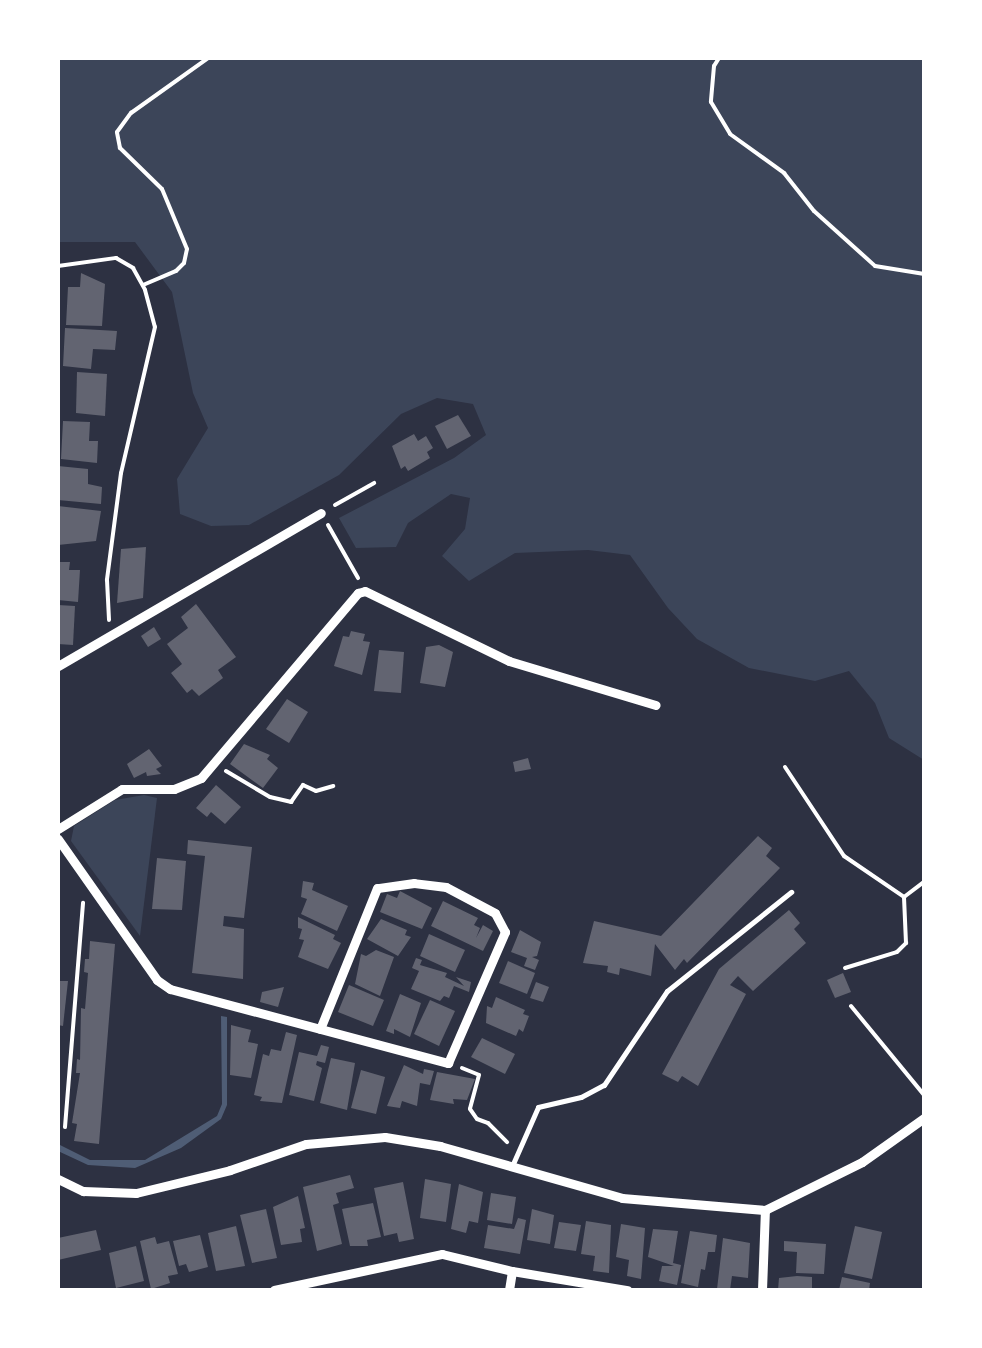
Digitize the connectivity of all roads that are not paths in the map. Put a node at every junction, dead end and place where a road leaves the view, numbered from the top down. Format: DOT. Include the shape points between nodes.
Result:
graph roads {
  1 [pos="322,513"];
  2 [pos="58,666"];
  3 [pos="656,704"];
  4 [pos="58,829"];
  5 [pos="58,839"];
  6 [pos="791,892"];
  7 [pos="320,1029"];
  8 [pos="924,1118"];
  9 [pos="512,1166"];
  10 [pos="58,1179"];
  11 [pos="766,1210"];
  12 [pos="512,1271"];
  13 [pos="274,1290"];
  14 [pos="508,1290"];
  15 [pos="627,1290"];
  16 [pos="762,1290"];
  1 -- 2 [label="street"];
  3 -- 4 [label="street" via="509,660 365,591 188,786 122,789"];
  5 -- 7 [label="street" via="157,980"];
  6 -- 9 [label="lane" via="666,990 604,1085 538,1107"];
  7 -- 7 [label="street" via="448,1064 505,932 494,914 446,887 377,888"];
  8 -- 11 [label="street" via="862,1162"];
  9 -- 10 [label="street" via="386,1138 306,1144 136,1193 83,1191"];
  9 -- 11 [label="street" via="622,1198"];
  11 -- 16 [label="street"];
  12 -- 13 [label="street" via="442,1254"];
  12 -- 14 [label="street"];
  12 -- 15 [label="street"];
}
